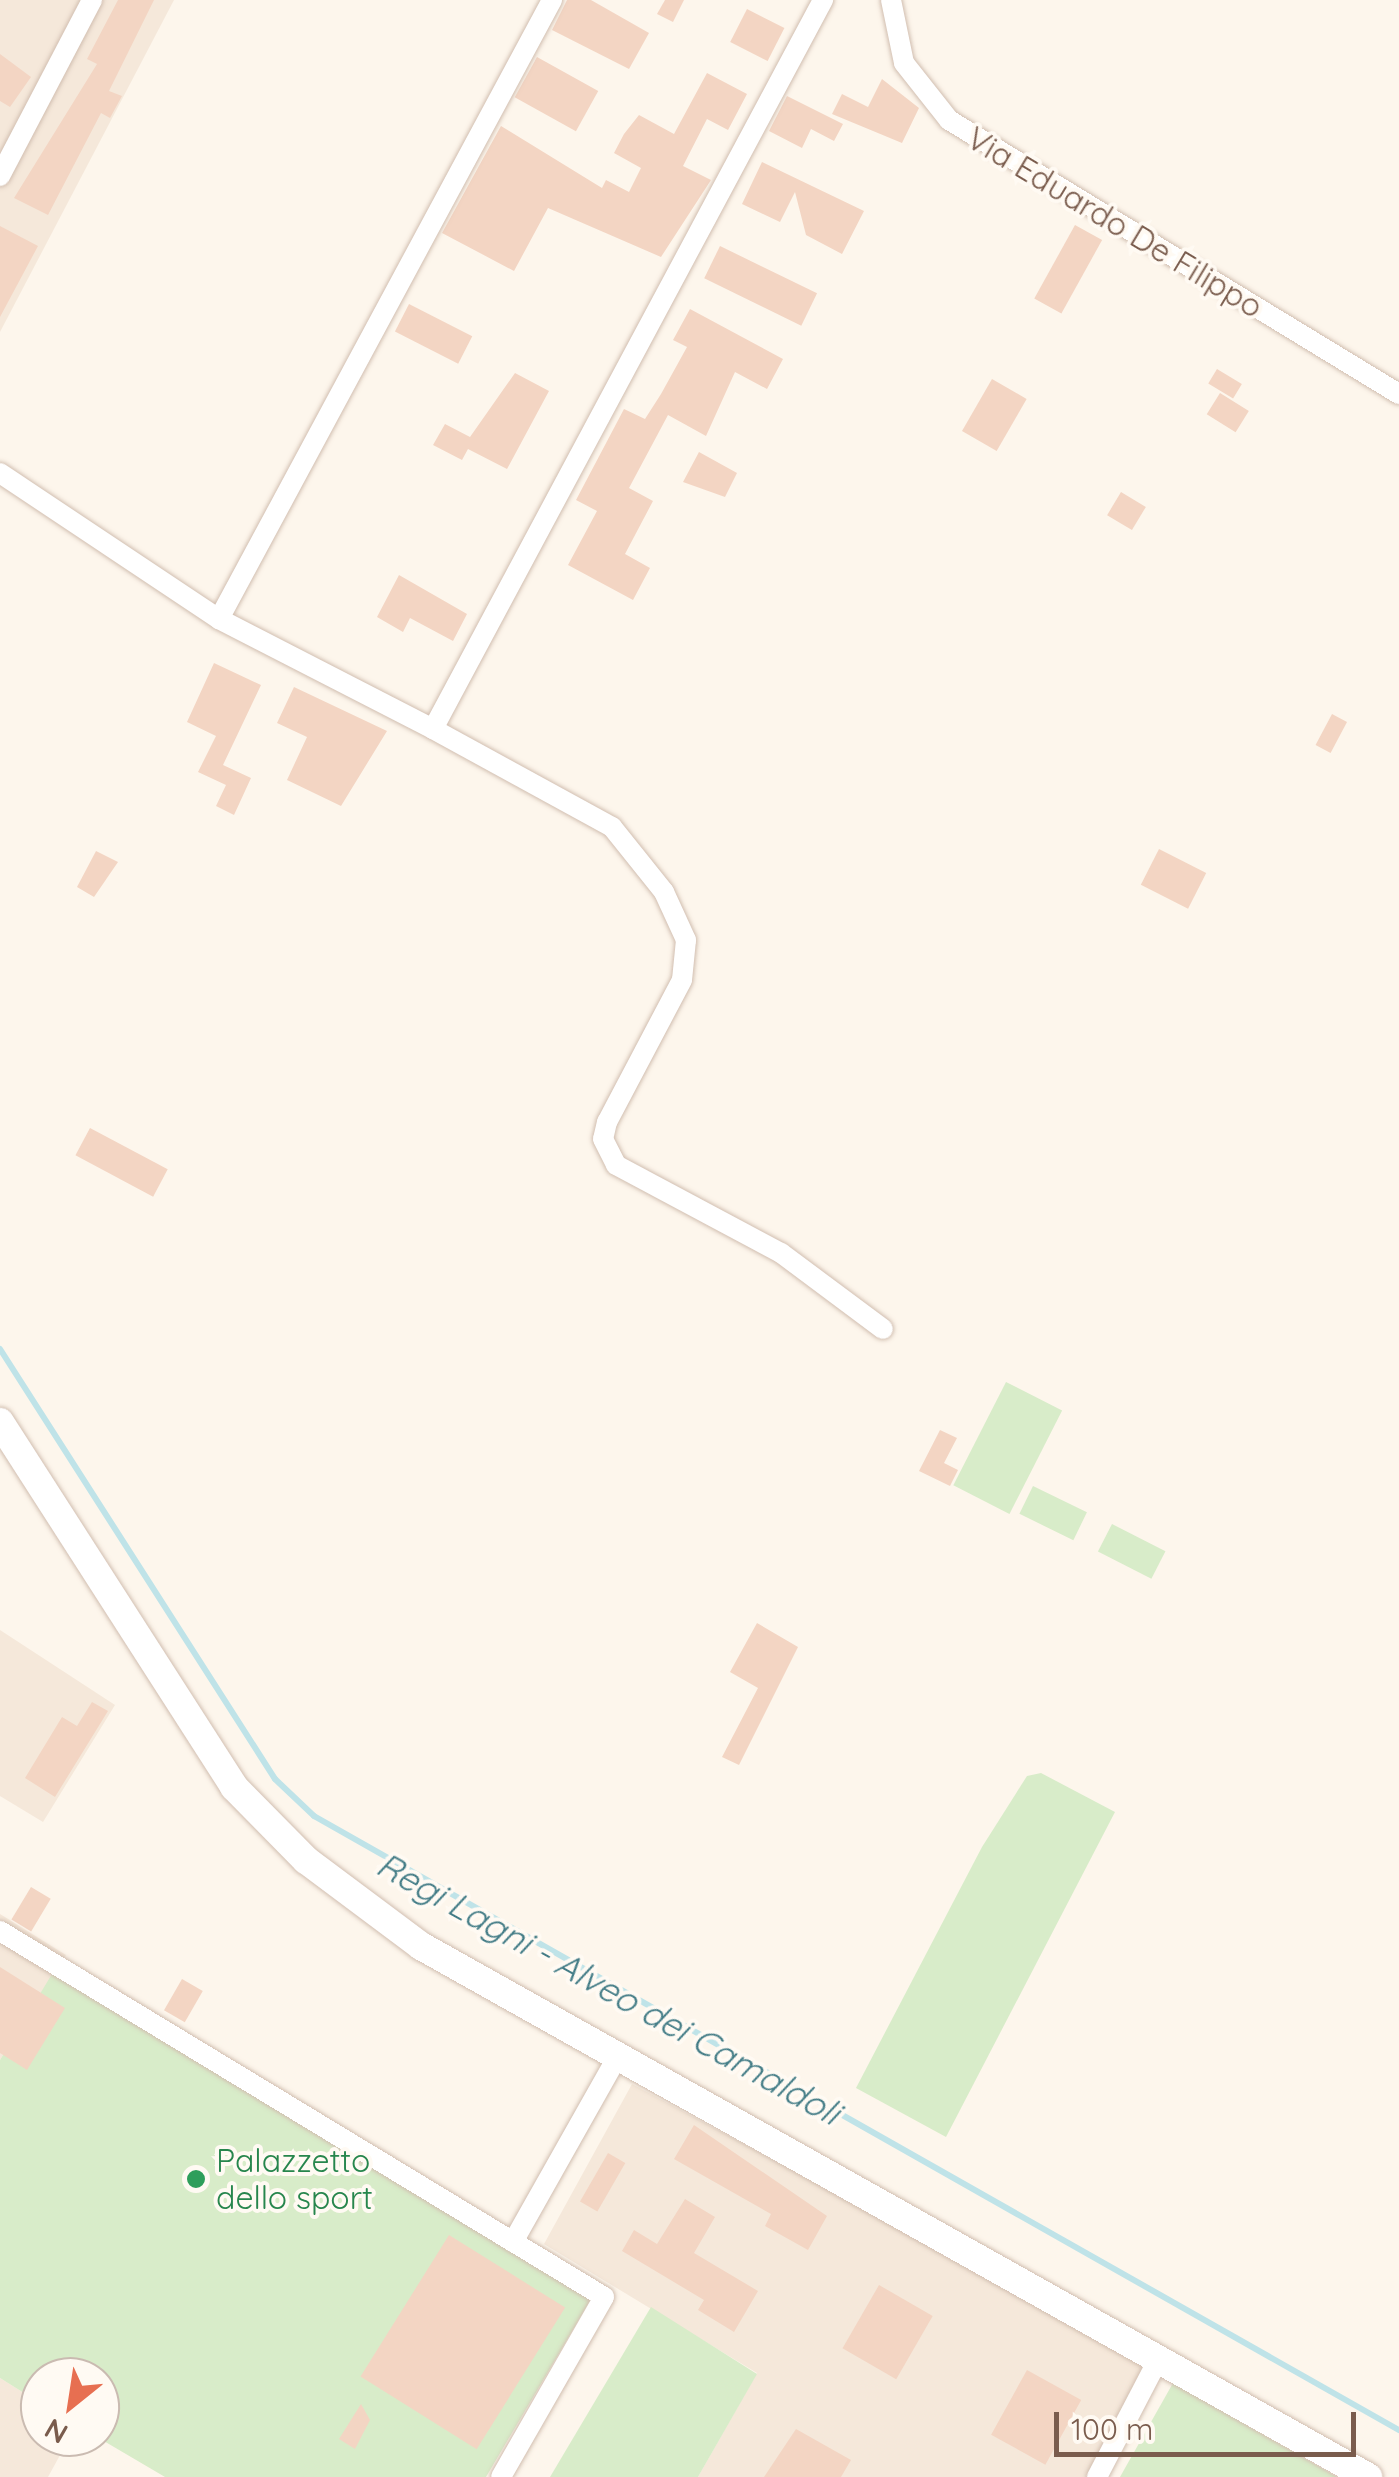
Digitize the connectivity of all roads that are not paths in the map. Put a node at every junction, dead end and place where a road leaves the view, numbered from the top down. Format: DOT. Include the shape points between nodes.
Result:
graph roads {
  1 [pos="92,0"];
  2 [pos="552,0"];
  3 [pos="823,0"];
  4 [pos="891,0"];
  5 [pos="0,176"];
  6 [pos="1399,394"];
  7 [pos="0,473"];
  8 [pos="218,620"];
  9 [pos="433,729"];
  10 [pos="883,1329"];
  11 [pos="0,1422"];
  12 [pos="0,1931"];
  13 [pos="618,2056"];
  14 [pos="514,2242"];
  15 [pos="1158,2358"];
  16 [pos="501,2477"];
  17 [pos="1096,2477"];
  18 [pos="1368,2477"];
  1 -- 5 [label="street"];
  2 -- 8 [label="street"];
  3 -- 9 [label="street"];
  4 -- 6 [label="street, Via Eduardo De Filippo" via="904,63 949,120"];
  7 -- 8 [label="street"];
  8 -- 9 [label="street"];
  9 -- 10 [label="street" via="612,827 664,892 686,940 682,980 607,1122 607,1152 630,1174 781,1253"];
  11 -- 13 [label="street" via="234,1787 306,1860 421,1946"];
  12 -- 14 [label="street"];
  13 -- 14 [label="street"];
  13 -- 15 [label="street"];
  14 -- 16 [label="street" via="604,2296"];
  15 -- 17 [label="street"];
  15 -- 18 [label="street"];
}
